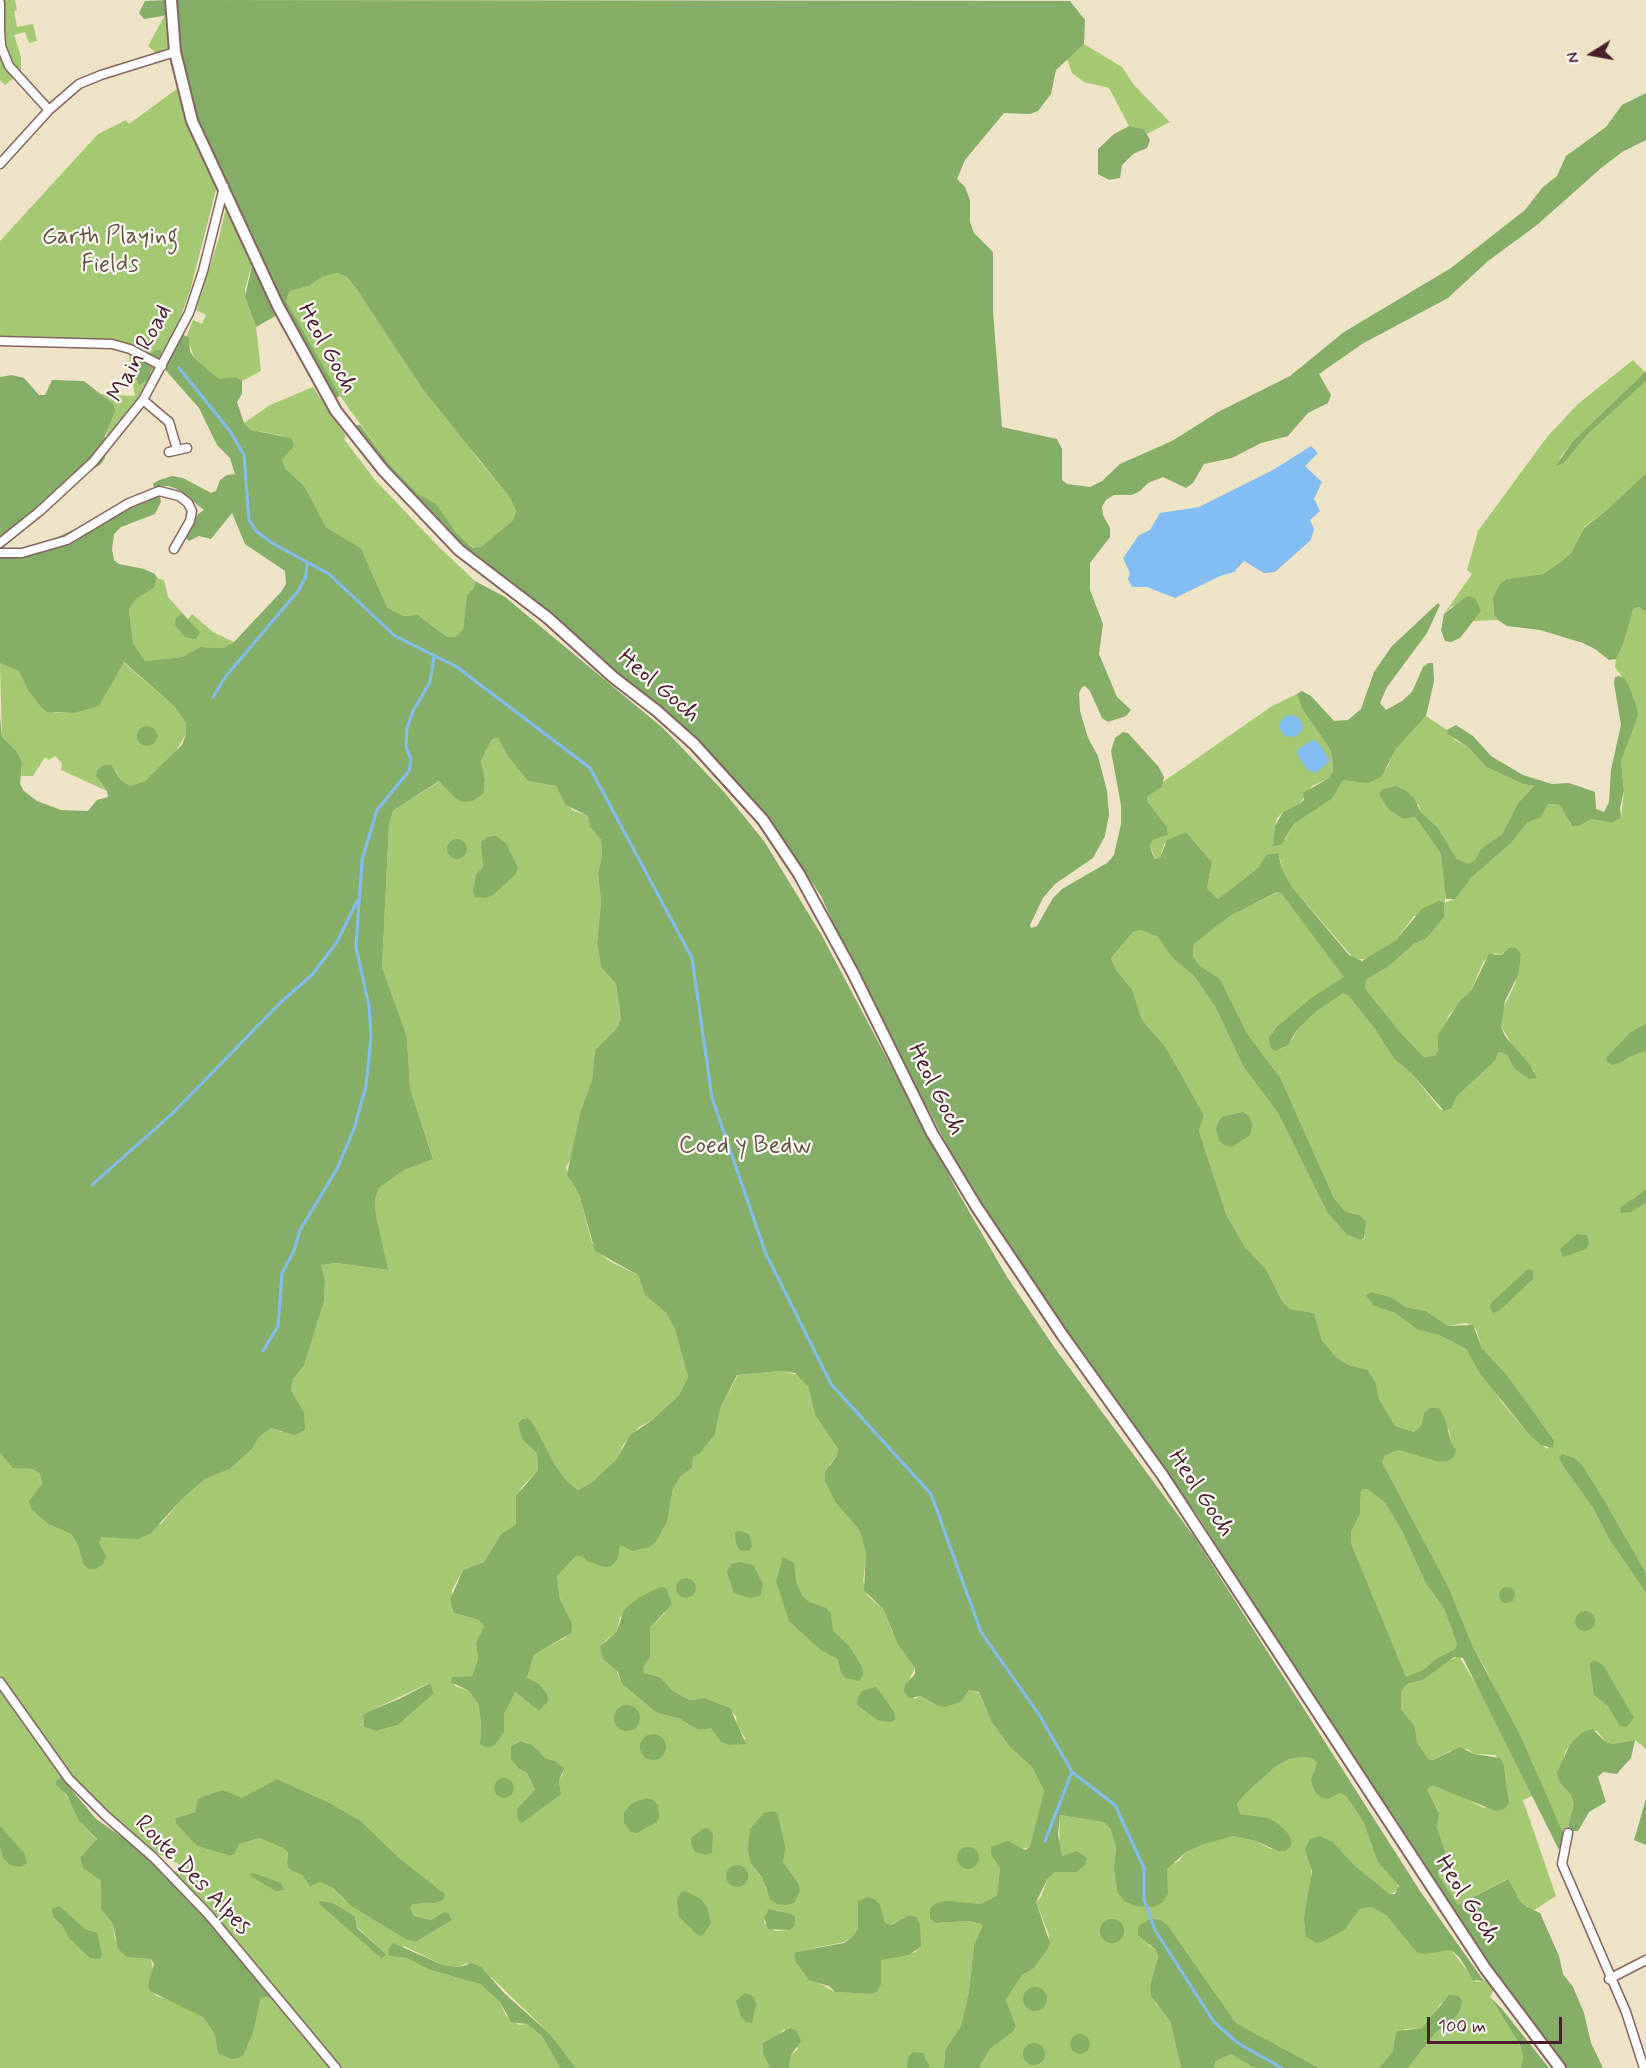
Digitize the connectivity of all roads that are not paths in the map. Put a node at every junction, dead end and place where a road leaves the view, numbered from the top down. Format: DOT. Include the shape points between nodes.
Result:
graph roads {
  1 [pos="4,0"];
  2 [pos="171,0"];
  3 [pos="0,3"];
  4 [pos="0,29"];
  5 [pos="1,46"];
  6 [pos="175,52"];
  7 [pos="49,110"];
  8 [pos="0,164"];
  9 [pos="224,187"];
  10 [pos="0,340"];
  11 [pos="162,366"];
  12 [pos="143,400"];
  13 [pos="187,448"];
  14 [pos="0,543"];
  15 [pos="174,549"];
  16 [pos="0,553"];
  17 [pos="0,1682"];
  18 [pos="1568,1833"];
  19 [pos="1646,1960"];
  20 [pos="1610,1979"];
  21 [pos="336,2068"];
  22 [pos="1560,2068"];
  23 [pos="1644,2068"];
  1 -- 3 [label="street"];
  2 -- 6 [label="street"];
  3 -- 4 [label="street"];
  4 -- 5 [label="street"];
  5 -- 7 [label="street" via="9,66"];
  6 -- 7 [label="street" via="89,80"];
  6 -- 9 [label="street" via="192,121"];
  7 -- 8 [label="street"];
  9 -- 11 [label="street, Main Road" via="189,313"];
  9 -- 22 [label="street, Heol Goch" via="302,354 336,411 383,470 459,550 548,618 694,744 763,820 799,874 932,1132 976,1206 1163,1476 1485,1968"];
  10 -- 11 [label="street" via="112,344"];
  11 -- 12 [label="street, Main Road"];
  12 -- 13 [label="street" via="169,422 173,451"];
  12 -- 14 [label="street, Main Road" via="93,462"];
  15 -- 16 [label="street" via="192,511 179,496 159,491 129,503 67,540 22,553"];
  17 -- 21 [label="street, Route Des Alpes" via="69,1779 208,1914"];
  18 -- 20 [label="street" via="1562,1864"];
  19 -- 20 [label="street"];
  20 -- 23 [label="street" via="1626,2012"];
}
